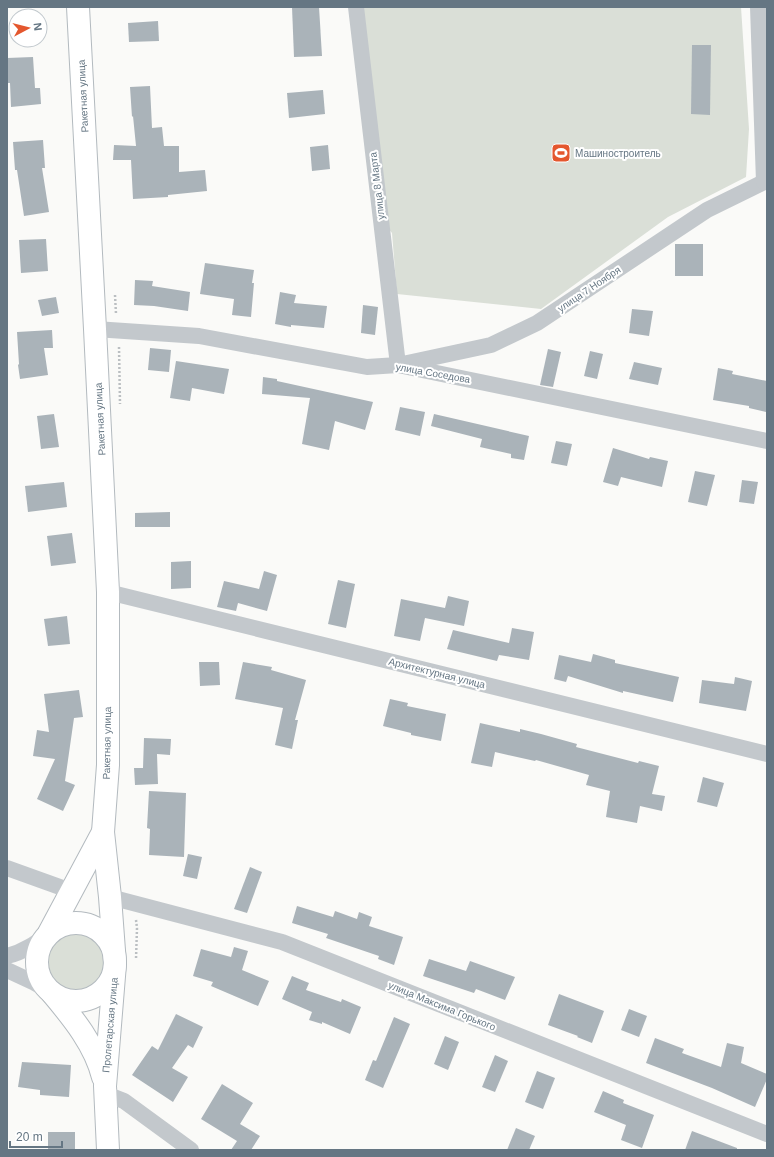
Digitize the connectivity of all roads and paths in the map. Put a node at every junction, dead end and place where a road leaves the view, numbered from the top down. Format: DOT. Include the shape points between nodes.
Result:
graph roads {
  1 [pos="78,7"];
  2 [pos="356,7"];
  3 [pos="758,7"];
  4 [pos="766,182"];
  5 [pos="95,329"];
  6 [pos="398,365"];
  7 [pos="767,441"];
  8 [pos="108,592"];
  9 [pos="767,754"];
  10 [pos="103,832"];
  11 [pos="7,868"];
  12 [pos="71,891"];
  13 [pos="110,897"];
  14 [pos="49,933"];
  15 [pos="7,956"];
  16 [pos="115,964"];
  17 [pos="7,970"];
  18 [pos="52,993"];
  19 [pos="105,1090"];
  20 [pos="767,1134"];
  21 [pos="108,1150"];
  22 [pos="191,1150"];
  1 -- 5 [label="main road, Ракетная улица"];
  2 -- 6 [label="street, улица 8 Марта"];
  3 -- 4 [label="street"];
  4 -- 6 [label="street, улица 7 Ноября" via="707,210 537,323 491,345"];
  5 -- 6 [label="street, улица Соседова" via="199,336 367,367"];
  5 -- 8 [label="main road, Ракетная улица"];
  6 -- 7 [label="street, улица Соседова"];
  8 -- 9 [label="street, Архитектурная улица"];
  8 -- 10 [label="main road, Ракетная улица" via="108,765"];
  10 -- 12 [label="main road, Ракетная улица"];
  10 -- 13 [label="main road, Ракетная улица"];
  11 -- 12 [label="street"];
  12 -- 14 [label="main road, Ракетная улица"];
  13 -- 16 [label="main road, Ракетная улица"];
  13 -- 20 [label="street, улица Максима Горького" via="282,942"];
  14 -- 15 [label="street" via="31,947"];
  14 -- 16 [label="main road" via="62,925 84,923 103,933 112,947"];
  14 -- 18 [label="main road" via="40,945 37,960 38,973"];
  16 -- 18 [label="main road" via="110,980 99,993 82,1000 63,999"];
  16 -- 19 [label="main road, Пролетарская улица"];
  17 -- 18 [label="street"];
  18 -- 19 [label="main road, Пролетарская улица" via="71,1015 89,1043 100,1065"];
  19 -- 21 [label="main road, Пролетарская улица"];
  19 -- 22 [label="street"];
}
